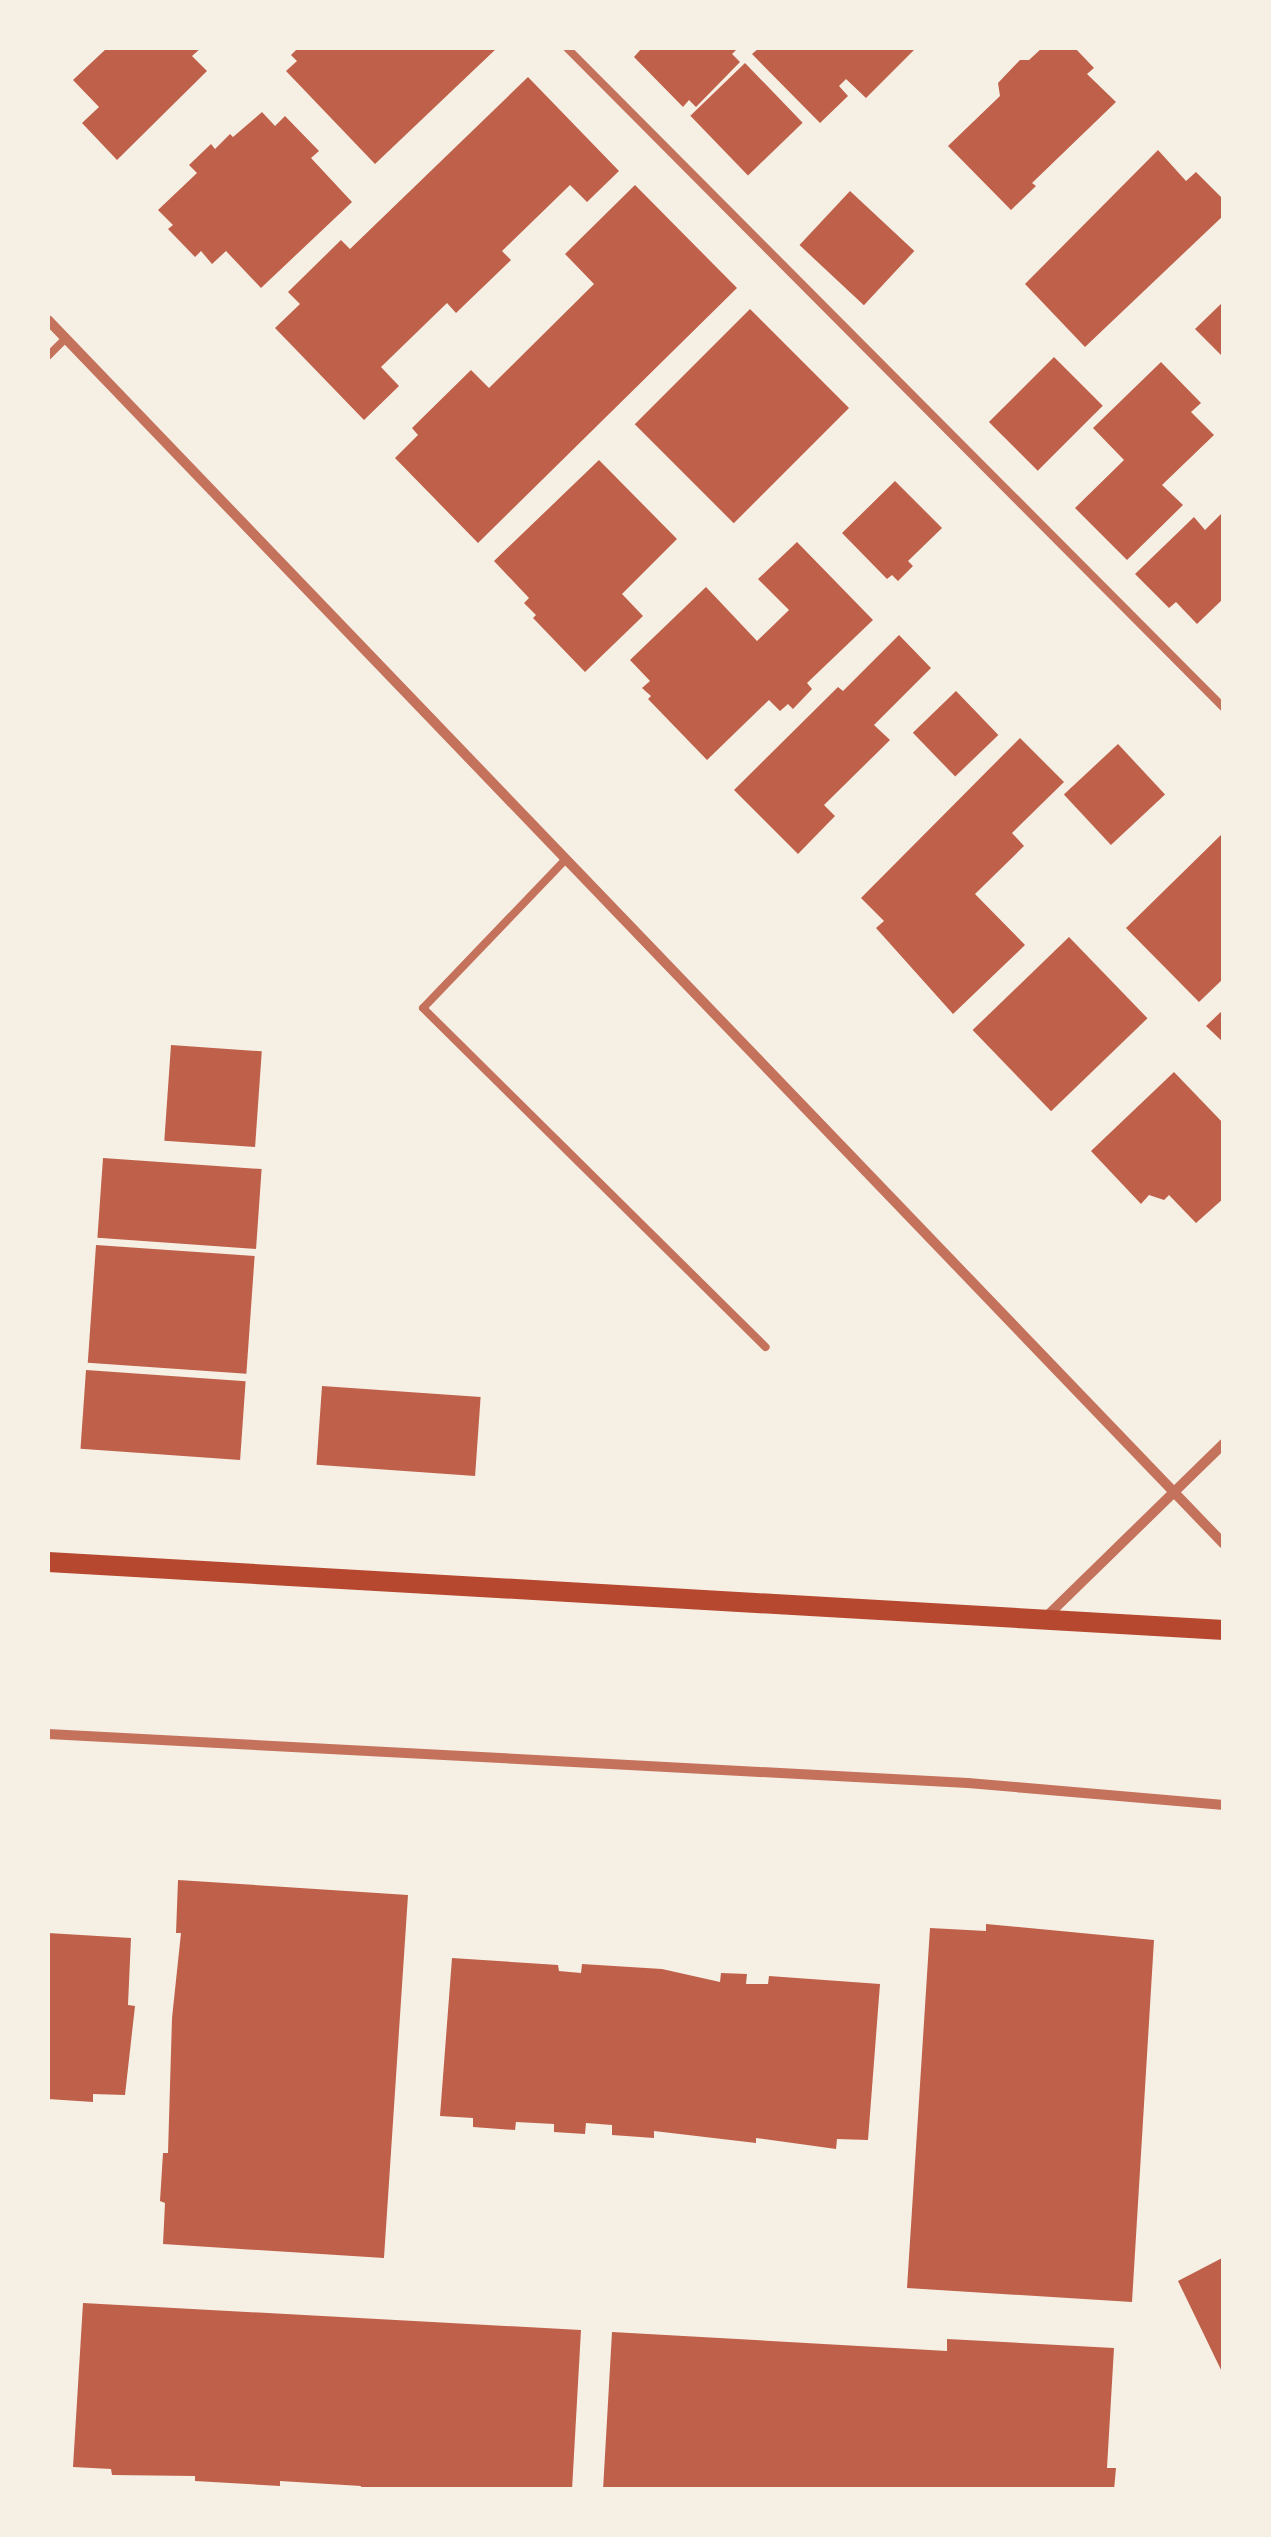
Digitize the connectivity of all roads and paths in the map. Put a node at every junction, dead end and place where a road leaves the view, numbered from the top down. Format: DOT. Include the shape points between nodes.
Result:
graph roads {
  1 [pos="568,48"];
  2 [pos="48,320"];
  3 [pos="65,339"];
  4 [pos="48,356"];
  5 [pos="1224,708"];
  6 [pos="564,860"];
  7 [pos="766,1347"];
  8 [pos="1224,1443"];
  9 [pos="1171,1494"];
  10 [pos="1224,1544"];
  11 [pos="48,1562"];
  12 [pos="1044,1618"];
  13 [pos="1224,1630"];
  14 [pos="48,1734"];
  15 [pos="1224,1804"];
  1 -- 5 [label="lane"];
  2 -- 3 [label="street"];
  3 -- 4 [label="lane"];
  3 -- 6 [label="street"];
  6 -- 7 [label="lane" via="424,1008"];
  6 -- 9 [label="street"];
  8 -- 9 [label="street"];
  9 -- 10 [label="street"];
  9 -- 12 [label="street"];
  11 -- 12 [label="main road"];
  12 -- 13 [label="main road"];
  14 -- 15 [label="street" via="968,1783"];
}
